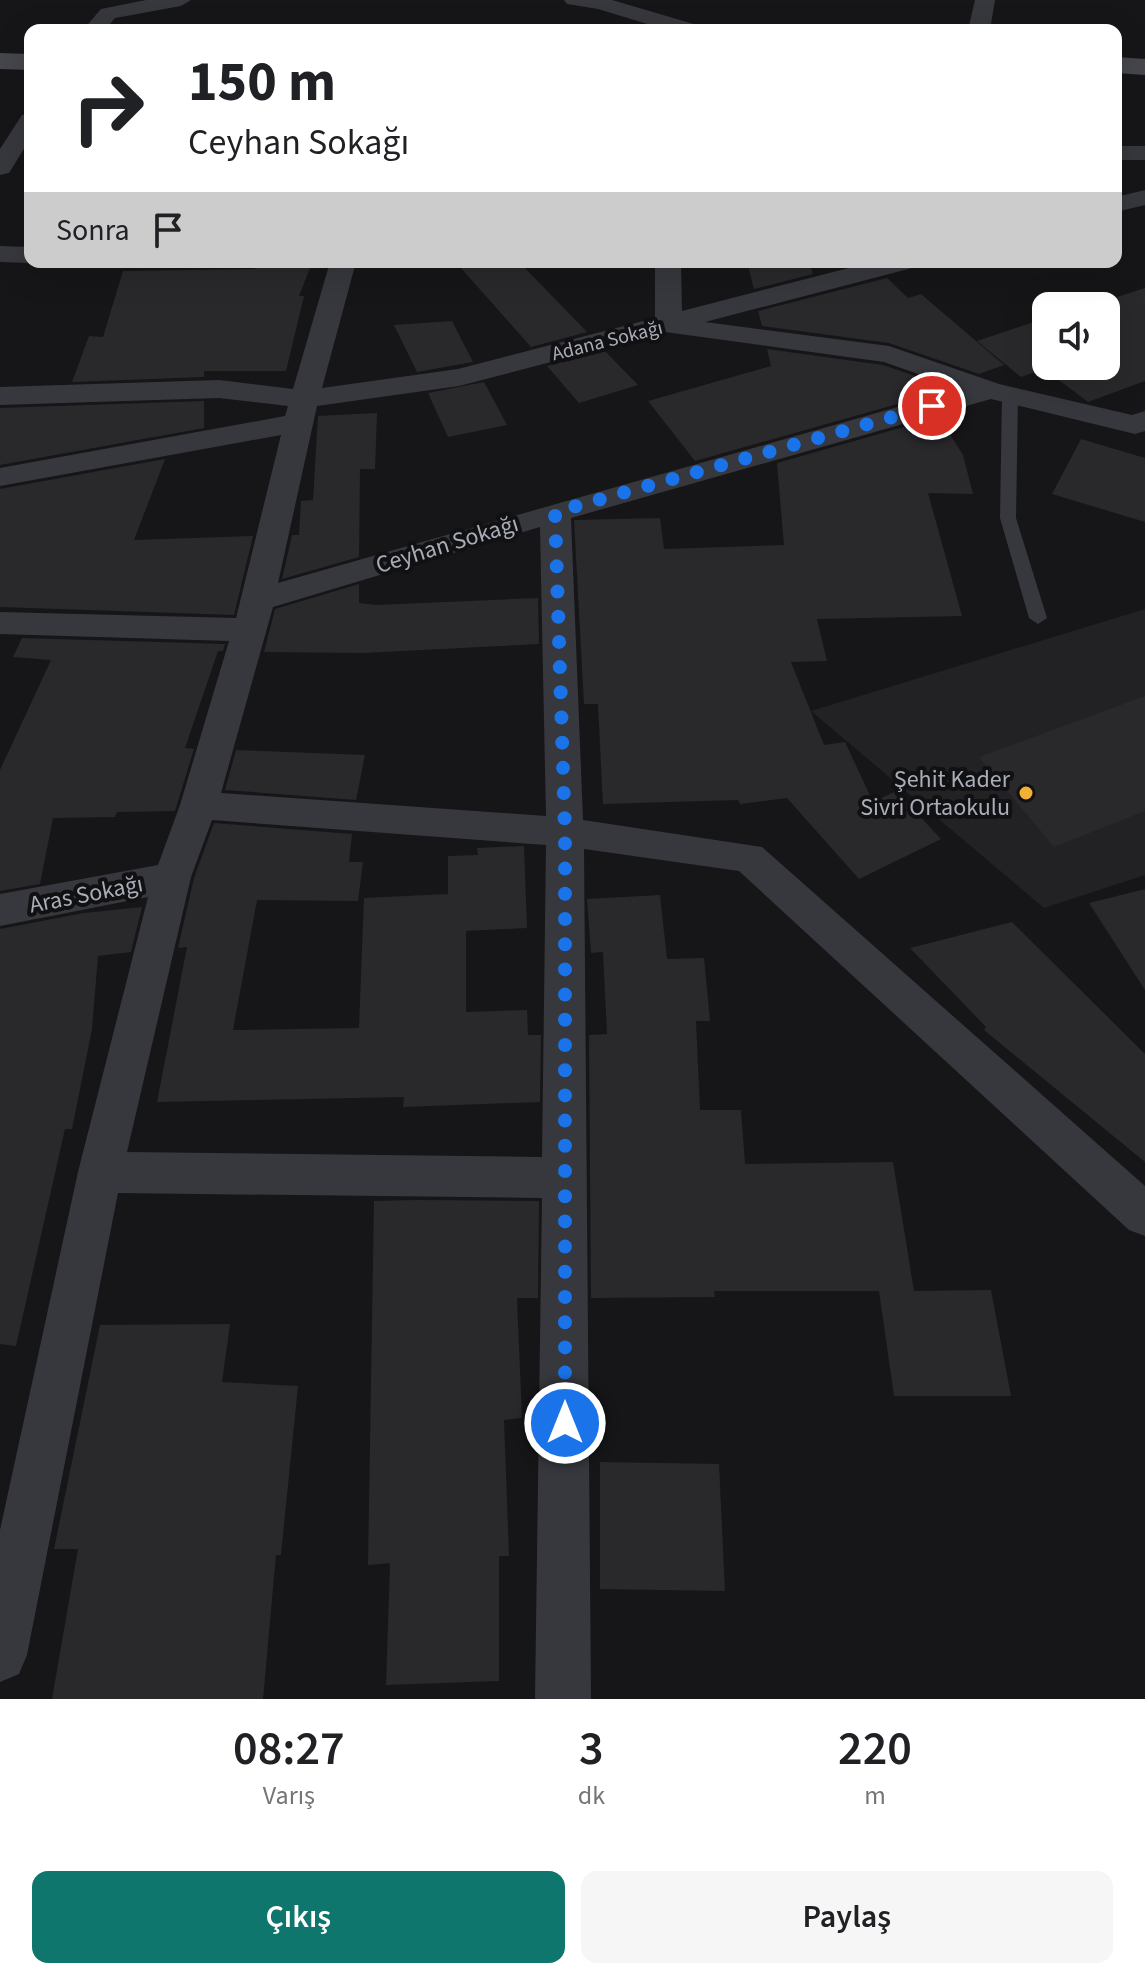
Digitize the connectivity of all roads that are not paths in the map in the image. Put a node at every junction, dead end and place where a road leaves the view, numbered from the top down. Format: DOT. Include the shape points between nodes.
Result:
graph roads {
  1 [pos="181,0"];
  2 [pos="574,0"];
  3 [pos="985,0"];
  4 [pos="601,2"];
  5 [pos="104,7"];
  6 [pos="670,24"];
  7 [pos="980,24"];
  8 [pos="0,61"];
  9 [pos="24,62"];
  10 [pos="1122,65"];
  11 [pos="1145,67"];
  12 [pos="24,130"];
  13 [pos="1122,153"];
  14 [pos="1145,153"];
  15 [pos="0,168"];
  16 [pos="1145,197"];
  17 [pos="1122,203"];
  18 [pos="0,254"];
  19 [pos="24,255"];
  20 [pos="341,268"];
  21 [pos="668,268"];
  22 [pos="881,268"];
  23 [pos="669,325"];
  24 [pos="1000,393"];
  25 [pos="0,396"];
  26 [pos="303,411"];
  27 [pos="1142,424"];
  28 [pos="0,477"];
  29 [pos="555,512"];
  30 [pos="253,615"];
  31 [pos="1038,618"];
  32 [pos="0,623"];
  33 [pos="199,805"];
  34 [pos="565,832"];
  35 [pos="172,877"];
  36 [pos="0,910"];
  37 [pos="100,1172"];
  38 [pos="566,1178"];
  39 [pos="1145,1215"];
  40 [pos="0,1655"];
  41 [pos="563,1699"];
  1 -- 5 [label="street"];
  2 -- 4 [label="street"];
  3 -- 7 [label="street"];
  4 -- 6 [label="street"];
  8 -- 9 [label="main road"];
  10 -- 11 [label="main road"];
  12 -- 15 [label="street"];
  13 -- 14 [label="street"];
  16 -- 17 [label="street"];
  18 -- 19 [label="street"];
  20 -- 26 [label="street"];
  21 -- 23 [label="street"];
  22 -- 23 [label="street, Adana Sokağı"];
  23 -- 24 [label="street" via="889,354"];
  23 -- 26 [label="street, Adana Sokağı"];
  24 -- 27 [label="street, Ceyhan Sokağı"];
  24 -- 29 [label="street, Ceyhan Sokağı"];
  24 -- 31 [label="lane" via="1008,518"];
  25 -- 26 [label="street" via="219,389"];
  26 -- 28 [label="street, Adana Sokağı"];
  26 -- 30 [label="street"];
  29 -- 30 [label="street, Ceyhan Sokağı"];
  29 -- 34 [label="street"];
  30 -- 32 [label="street, Ceyhan Sokağı"];
  30 -- 33 [label="street"];
  33 -- 34 [label="street"];
  33 -- 35 [label="street"];
  34 -- 38 [label="street"];
  34 -- 39 [label="street" via="749,858"];
  35 -- 36 [label="street, Aras Sokağı"];
  35 -- 37 [label="street"];
  37 -- 38 [label="street"];
  37 -- 40 [label="street"];
  38 -- 41 [label="street"];
}
